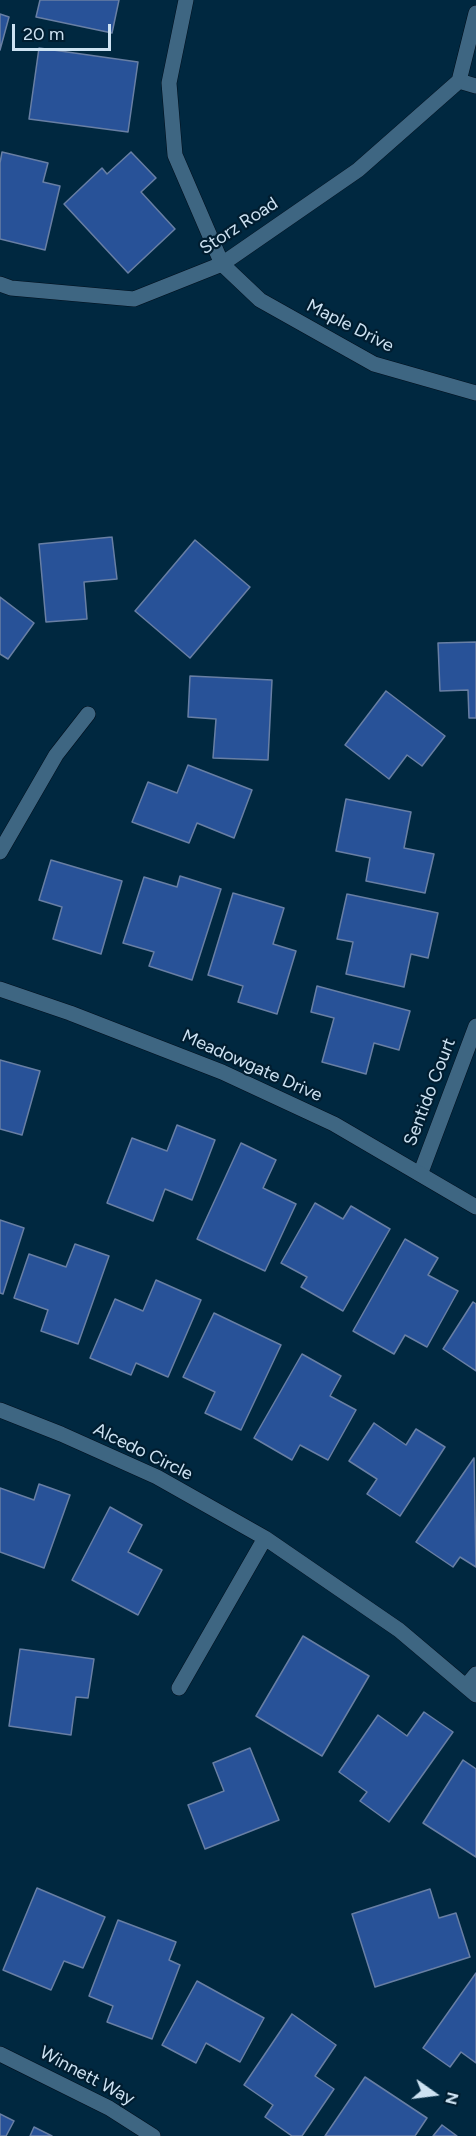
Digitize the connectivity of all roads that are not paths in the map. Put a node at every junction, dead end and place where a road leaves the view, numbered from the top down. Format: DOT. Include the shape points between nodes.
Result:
graph roads {
  1 [pos="186,0"];
  2 [pos="476,13"];
  3 [pos="459,81"];
  4 [pos="476,86"];
  5 [pos="222,264"];
  6 [pos="0,284"];
  7 [pos="476,393"];
  8 [pos="88,714"];
  9 [pos="0,852"];
  10 [pos="0,989"];
  11 [pos="476,1026"];
  12 [pos="421,1172"];
  13 [pos="476,1207"];
  14 [pos="0,1410"];
  15 [pos="265,1538"];
  16 [pos="473,1685"];
  17 [pos="179,1688"];
  18 [pos="0,2054"];
  19 [pos="153,2136"];
  1 -- 5 [label="street" via="169,83 174,155"];
  2 -- 3 [label="street"];
  3 -- 4 [label="street"];
  3 -- 5 [label="street, Storz Road" via="358,170"];
  5 -- 6 [label="street, Storz Road" via="134,299"];
  5 -- 7 [label="street, Maple Drive" via="260,300 374,364"];
  8 -- 9 [label="street" via="56,755"];
  10 -- 12 [label="street, Meadowgate Drive" via="222,1072 334,1124"];
  11 -- 12 [label="street, Sentido Court"];
  12 -- 13 [label="street, Meadowgate Drive"];
  14 -- 15 [label="street, Alcedo Circle" via="157,1477"];
  15 -- 16 [label="street, Alcedo Circle"];
  15 -- 17 [label="street"];
  18 -- 19 [label="street, Winnett Way" via="110,2108"];
}
